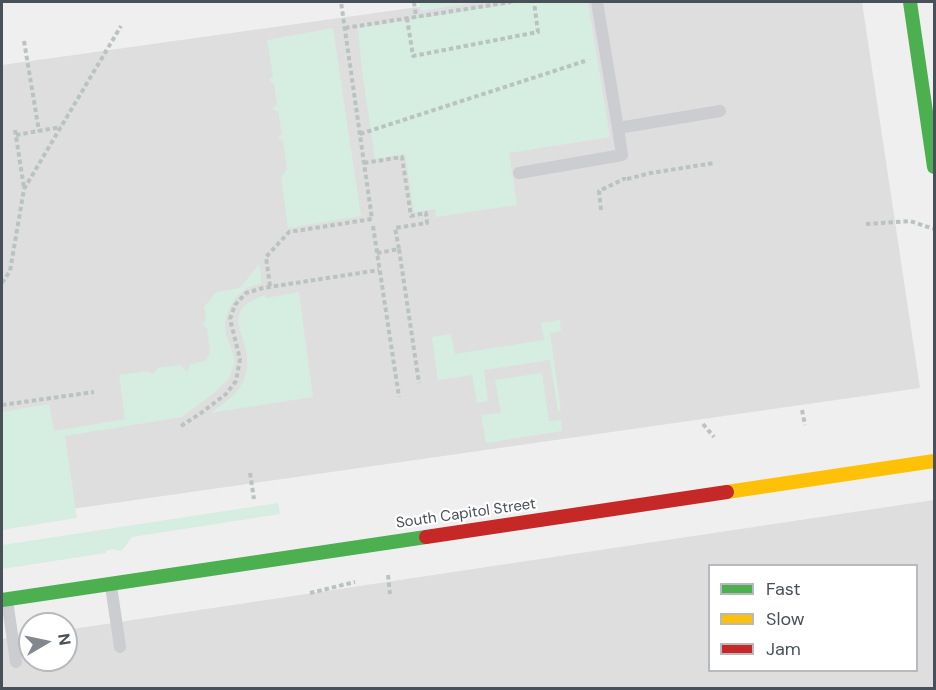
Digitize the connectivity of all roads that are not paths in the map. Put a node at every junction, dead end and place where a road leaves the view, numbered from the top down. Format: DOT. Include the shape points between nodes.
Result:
graph roads {
  1 [pos="597,2"];
  2 [pos="910,2"];
  3 [pos="720,111"];
  4 [pos="618,128"];
  5 [pos="934,167"];
  6 [pos="519,173"];
  7 [pos="934,462"];
  8 [pos="110,584"];
  9 [pos="4,599"];
  10 [pos="120,647"];
  11 [pos="16,662"];
  1 -- 4 [label="lane"];
  2 -- 5 [label="street"];
  3 -- 4 [label="lane"];
  4 -- 6 [label="lane" via="622,155"];
  7 -- 8 [label="street, South Capitol Street"];
  8 -- 9 [label="street, South Capitol Street"];
  8 -- 10 [label="lane"];
  9 -- 11 [label="lane"];
}
